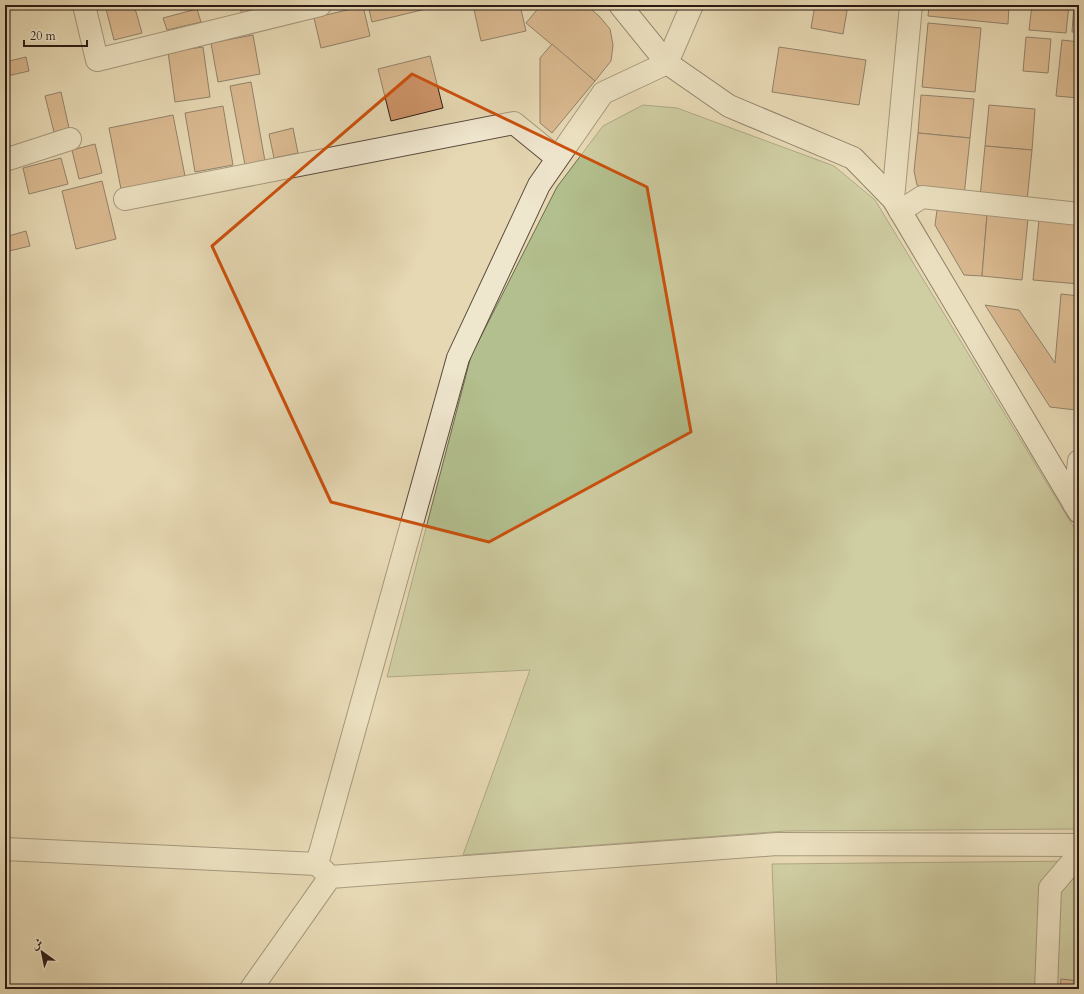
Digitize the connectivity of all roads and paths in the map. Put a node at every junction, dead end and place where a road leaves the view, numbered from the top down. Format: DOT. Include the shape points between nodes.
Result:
graph roads {
  1 [pos="84,5"];
  2 [pos="320,5"];
  3 [pos="620,5"];
  4 [pos="692,5"];
  5 [pos="911,5"];
  6 [pos="667,62"];
  7 [pos="70,139"];
  8 [pos="557,158"];
  9 [pos="5,160"];
  10 [pos="125,199"];
  11 [pos="896,205"];
  12 [pos="1079,214"];
  13 [pos="1079,460"];
  14 [pos="1077,508"];
  15 [pos="1079,845"];
  16 [pos="5,849"];
  17 [pos="1079,854"];
  18 [pos="324,870"];
  19 [pos="251,989"];
  20 [pos="1046,989"];
  1 -- 2 [label="street" via="97,60"];
  3 -- 6 [label="street"];
  4 -- 6 [label="street"];
  5 -- 11 [label="street"];
  6 -- 8 [label="street" via="603,93"];
  6 -- 11 [label="street" via="729,106 853,158"];
  7 -- 9 [label="street"];
  8 -- 10 [label="street" via="514,124"];
  8 -- 18 [label="street" via="539,185 458,358"];
  11 -- 12 [label="street" via="922,197"];
  11 -- 14 [label="street"];
  13 -- 14 [label="street"];
  15 -- 18 [label="street" via="777,844"];
  16 -- 18 [label="street"];
  17 -- 20 [label="street" via="1050,888"];
  18 -- 19 [label="street"];
}
